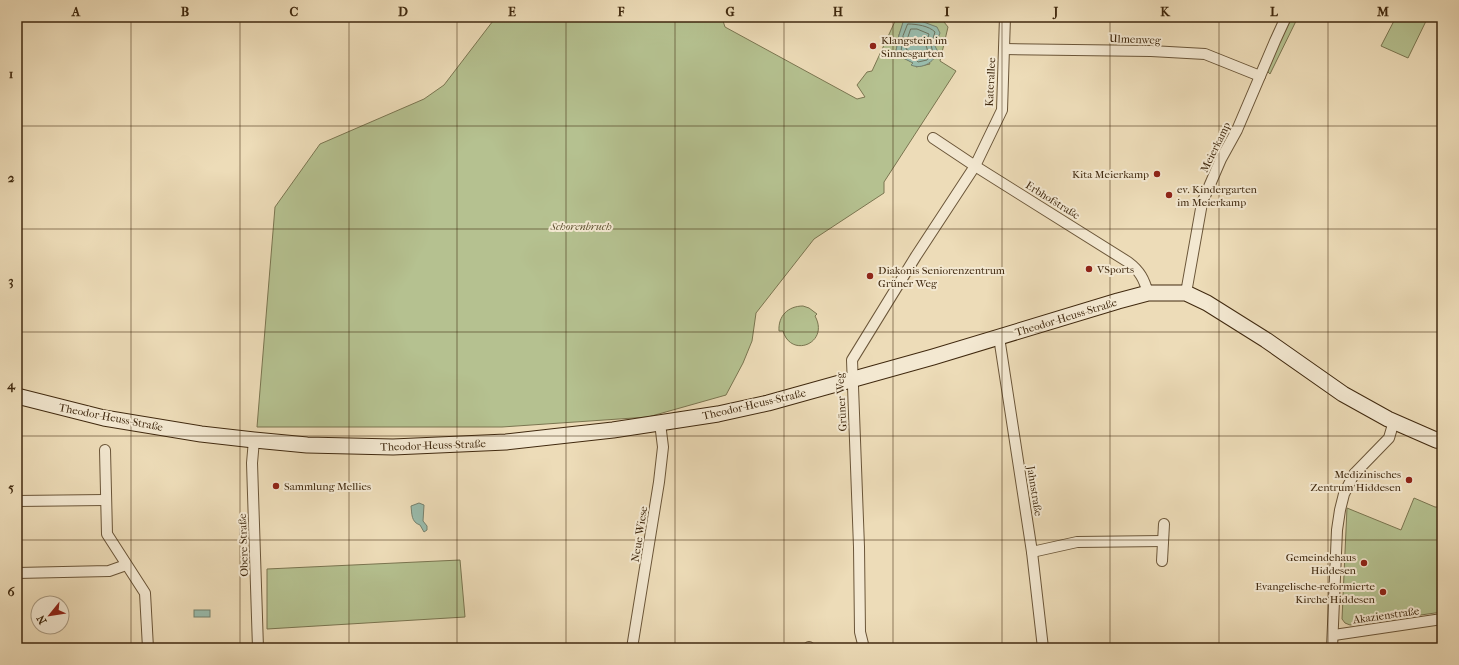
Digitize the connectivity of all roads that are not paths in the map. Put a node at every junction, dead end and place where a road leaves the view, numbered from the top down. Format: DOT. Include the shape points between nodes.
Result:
graph roads {
  1 [pos="1004,17"];
  2 [pos="1286,17"];
  3 [pos="1004,49"];
  4 [pos="1260,76"];
  5 [pos="933,138"];
  6 [pos="975,166"];
  7 [pos="1186,293"];
  8 [pos="1148,294"];
  9 [pos="999,337"];
  10 [pos="853,380"];
  11 [pos="17,396"];
  12 [pos="1394,421"];
  13 [pos="660,423"];
  14 [pos="254,440"];
  15 [pos="1442,441"];
  16 [pos="105,450"];
  17 [pos="105,500"];
  18 [pos="17,501"];
  19 [pos="1164,524"];
  20 [pos="1163,541"];
  21 [pos="1032,552"];
  22 [pos="1162,561"];
  23 [pos="126,565"];
  24 [pos="17,573"];
  25 [pos="1442,619"];
  26 [pos="1334,635"];
  27 [pos="148,648"];
  28 [pos="258,648"];
  29 [pos="632,648"];
  30 [pos="864,648"];
  31 [pos="1043,648"];
  32 [pos="1332,648"];
  1 -- 3 [label="street, Katerallee"];
  2 -- 4 [label="street, Meierkamp"];
  3 -- 4 [label="street, Ulmenweg" via="1205,54"];
  3 -- 6 [label="street, Katerallee" via="1002,110"];
  4 -- 7 [label="street, Meierkamp" via="1202,203"];
  5 -- 6 [label="street, Erbhofstraße"];
  6 -- 8 [label="street, Erbhofstraße" via="1137,268 1143,277"];
  6 -- 10 [label="street, Grüner Weg" via="852,360"];
  7 -- 8 [label="main road, Theodor-Heuss-Straße"];
  7 -- 12 [label="main road, Theodor-Heuss-Straße" via="1232,318 1343,394"];
  8 -- 9 [label="main road, Theodor-Heuss-Straße"];
  9 -- 10 [label="main road, Theodor-Heuss-Straße"];
  9 -- 21 [label="street, Jahnstraße"];
  10 -- 13 [label="main road, Theodor-Heuss-Straße" via="768,403"];
  10 -- 30 [label="street, Grüner Weg" via="860,632"];
  11 -- 14 [label="main road, Theodor-Heuss-Straße" via="104,418"];
  12 -- 15 [label="main road, Theodor-Heuss-Straße"];
  12 -- 26 [label="street" via="1389,438 1354,474 1344,494 1337,530"];
  13 -- 14 [label="main road, Theodor-Heuss-Straße" via="534,439 431,446 307,445"];
  13 -- 29 [label="street, Neue Wiese" via="663,447 659,482"];
  14 -- 28 [label="street, Obere Straße" via="252,463"];
  16 -- 17 [label="street"];
  17 -- 18 [label="street"];
  17 -- 23 [label="street" via="107,534"];
  19 -- 20 [label="street"];
  20 -- 21 [label="street" via="1077,542"];
  20 -- 22 [label="street"];
  21 -- 31 [label="street, Jahnstraße"];
  23 -- 24 [label="street" via="108,572"];
  23 -- 27 [label="street" via="145,593"];
  25 -- 26 [label="street, Akazienstraße"];
  26 -- 32 [label="street"];
}
